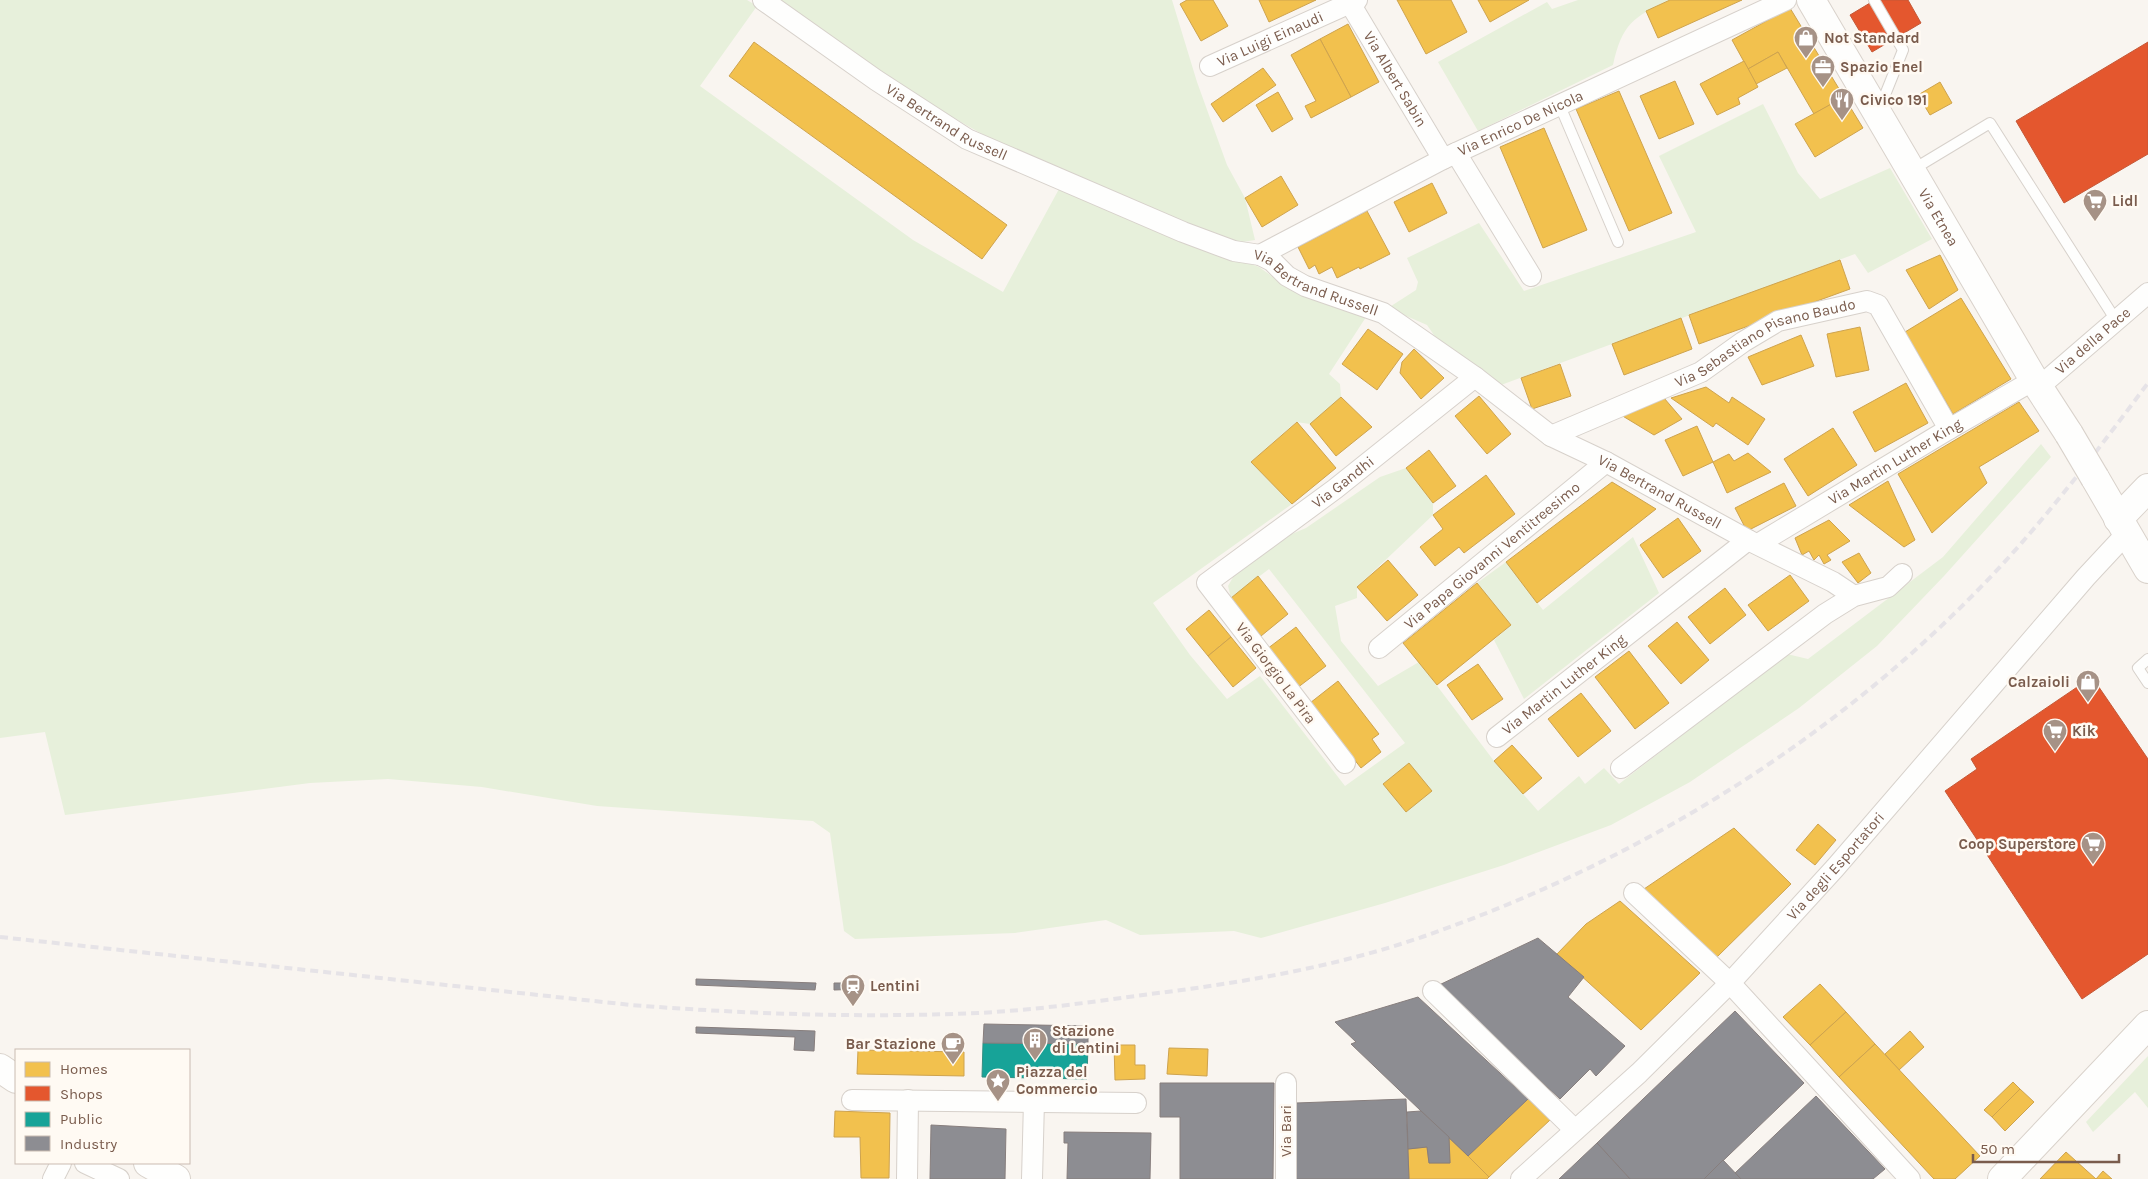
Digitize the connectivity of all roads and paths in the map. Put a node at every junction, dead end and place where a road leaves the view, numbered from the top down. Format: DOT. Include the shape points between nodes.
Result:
graph roads {
  1 [pos="763,0"];
  2 [pos="1786,0"];
  3 [pos="1811,0"];
  4 [pos="1874,0"];
  5 [pos="1351,1"];
  6 [pos="1210,66"];
  7 [pos="1560,106"];
  8 [pos="1878,113"];
  9 [pos="1450,156"];
  10 [pos="1912,170"];
  11 [pos="1618,242"];
  12 [pos="1260,255"];
  13 [pos="1531,276"];
  14 [pos="2148,293"];
  15 [pos="2117,322"];
  16 [pos="1475,377"];
  17 [pos="2037,384"];
  18 [pos="1948,428"];
  19 [pos="1551,436"];
  20 [pos="1606,462"];
  21 [pos="2148,488"];
  22 [pos="2123,526"];
  23 [pos="1753,542"];
  24 [pos="2148,569"];
  25 [pos="1902,574"];
  26 [pos="1207,583"];
  27 [pos="1854,596"];
  28 [pos="1379,648"];
  29 [pos="2148,659"];
  30 [pos="2148,683"];
  31 [pos="1497,737"];
  32 [pos="1345,763"];
  33 [pos="1621,768"];
  34 [pos="1634,893"];
  35 [pos="1730,984"];
  36 [pos="1432,991"];
  37 [pos="2148,1025"];
  38 [pos="0,1068"];
  39 [pos="15,1078"];
  40 [pos="1286,1082"];
  41 [pos="852,1100"];
  42 [pos="1034,1101"];
  43 [pos="1136,1102"];
  44 [pos="908,1108"];
  45 [pos="1575,1130"];
  46 [pos="60,1164"];
  47 [pos="87,1164"];
  48 [pos="150,1164"];
  49 [pos="1906,1178"];
  50 [pos="53,1179"];
  51 [pos="119,1179"];
  52 [pos="176,1179"];
  53 [pos="907,1179"];
  54 [pos="1032,1179"];
  55 [pos="1286,1179"];
  56 [pos="1521,1179"];
  57 [pos="2002,1179"];
  1 -- 12 [label="street, Via Bertrand Russell" via="967,139 1183,232 1234,251"];
  2 -- 7 [label="street, Via Enrico De Nicola"];
  3 -- 8 [label="main road, Via Etnea"];
  4 -- 8 [label="lane" via="1903,50"];
  5 -- 6 [label="street, Via Luigi Einaudi"];
  5 -- 9 [label="street, Via Albert Sabin"];
  7 -- 9 [label="street, Via Enrico De Nicola"];
  7 -- 11 [label="lane"];
  8 -- 10 [label="main road, Via Etnea"];
  9 -- 12 [label="street, Via Enrico De Nicola"];
  9 -- 13 [label="street, Via Albert Sabin"];
  10 -- 15 [label="lane" via="1990,123"];
  10 -- 17 [label="main road, Via Etnea"];
  12 -- 16 [label="street, Via Bertrand Russell" via="1306,286 1383,313"];
  14 -- 15 [label="street, Via della Pace"];
  15 -- 17 [label="street, Via della Pace"];
  16 -- 19 [label="street, Via Bertrand Russell"];
  16 -- 26 [label="street, Via Gandhi" via="1335,489"];
  17 -- 18 [label="street, Via Martin Luther King"];
  17 -- 22 [label="main road, Via Etnea, bridge"];
  18 -- 19 [label="street, Via Sebastiano Pisano Baudo" via="1878,305 1867,301 1778,321 1701,372"];
  18 -- 23 [label="street, Via Martin Luther King"];
  19 -- 20 [label="street, Via Bertrand Russell"];
  20 -- 23 [label="street, Via Bertrand Russell"];
  20 -- 28 [label="street, Via Papa Giovanni Ventitreesimo"];
  21 -- 22 [label="main road"];
  22 -- 24 [label="main road"];
  22 -- 35 [label="street, Via degli Esportatori" via="2073,592 1835,868"];
  23 -- 27 [label="street, Via Bertrand Russell" via="1834,582"];
  23 -- 31 [label="street, Via Martin Luther King"];
  25 -- 27 [label="street" via="1888,587"];
  26 -- 32 [label="street, Via Giorgio La Pira"];
  27 -- 33 [label="street"];
  29 -- 30 [label="lane" via="2138,668"];
  34 -- 35 [label="street"];
  35 -- 45 [label="street, Via degli Esportatori"];
  35 -- 49 [label="street"];
  36 -- 45 [label="street"];
  37 -- 57 [label="main road"];
  38 -- 39 [label="main road"];
  40 -- 55 [label="street, Via Bari"];
  41 -- 44 [label="street"];
  42 -- 43 [label="street"];
  42 -- 44 [label="street"];
  42 -- 54 [label="street"];
  44 -- 53 [label="street"];
  45 -- 56 [label="street, Via degli Esportatori"];
  46 -- 50 [label="street"];
  47 -- 51 [label="street"];
  48 -- 52 [label="main road"];
}
